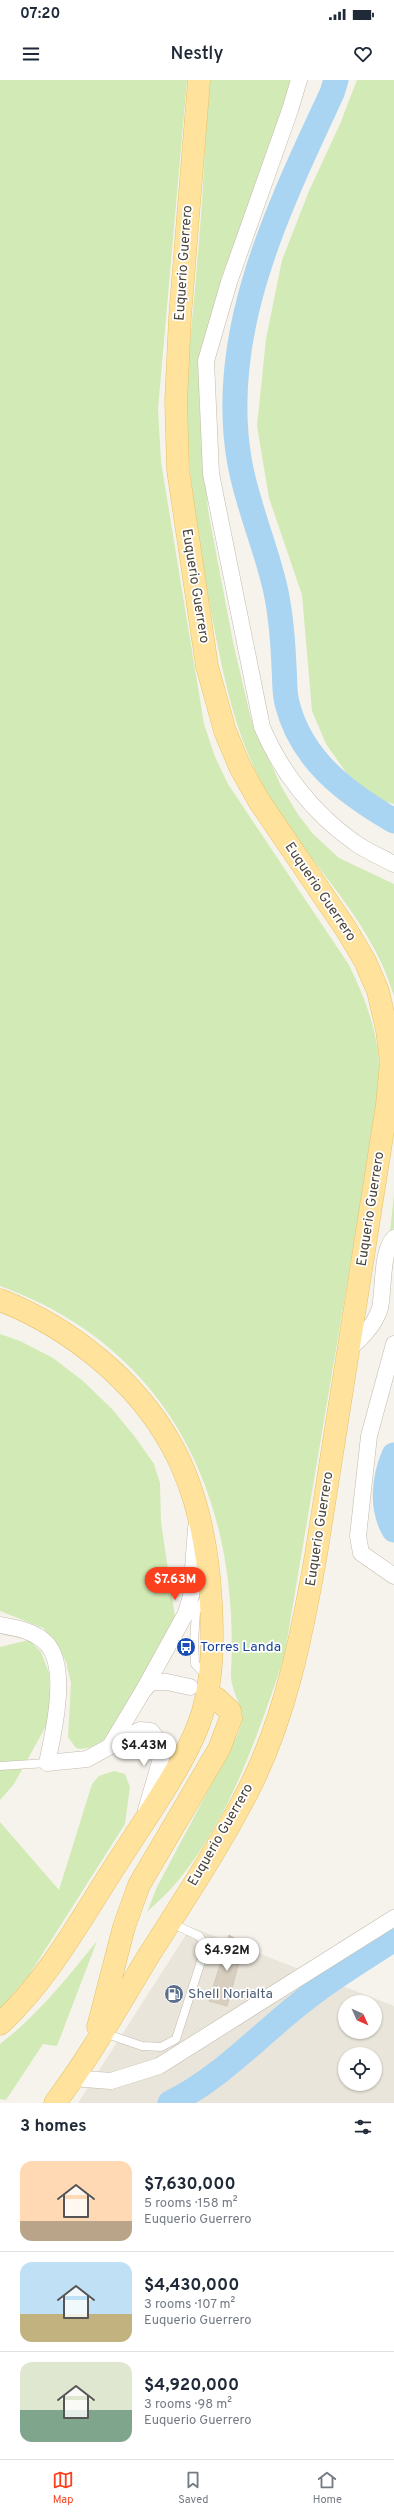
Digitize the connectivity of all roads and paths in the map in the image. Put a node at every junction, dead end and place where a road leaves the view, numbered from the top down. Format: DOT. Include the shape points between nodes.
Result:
graph roads {
  1 [pos="199,80"];
  2 [pos="298,80"];
  3 [pos="394,864"];
  4 [pos="394,1238"];
  5 [pos="0,1300"];
  6 [pos="394,1344"];
  7 [pos="349,1349"];
  8 [pos="392,1361"];
  9 [pos="197,1509"];
  10 [pos="394,1576"];
  11 [pos="0,1625"];
  12 [pos="205,1688"];
  13 [pos="143,1691"];
  14 [pos="110,1746"];
  15 [pos="47,1763"];
  16 [pos="0,1766"];
  17 [pos="141,1825"];
  18 [pos="394,1918"];
  19 [pos="170,1922"];
  20 [pos="0,2024"];
  21 [pos="97,2040"];
  22 [pos="74,2075"];
  23 [pos="56,2101"];
  1 -- 7 [label="main road, Euquerio Guerrero" via="180,317 176,401 178,470 207,666 225,732 240,767 259,801 365,961 378,991 388,1030 391,1062 388,1105"];
  2 -- 3 [label="street" via="290,110 229,282 206,361 212,474 262,727 273,753 320,814 354,843"];
  4 -- 7 [label="street" via="386,1258 380,1308 372,1326"];
  5 -- 9 [label="main road" via="48,1323 80,1344 108,1367 135,1395 172,1446"];
  6 -- 8 [label="street"];
  7 -- 19 [label="main road, Euquerio Guerrero" via="305,1617 291,1676 270,1739 250,1787"];
  8 -- 10 [label="street" via="369,1436 358,1536 361,1553"];
  9 -- 12 [label="main road" via="204,1536 210,1589 212,1654"];
  9 -- 13 [label="street" via="191,1596 186,1613"];
  11 -- 15 [label="street" via="36,1635 48,1645 56,1664 59,1700"];
  12 -- 13 [label="street" via="157,1681 151,1682"];
  12 -- 17 [label="main road" via="203,1710 196,1733"];
  12 -- 21 [label="main road" via="230,1711 228,1728 219,1749 139,1885 124,1926"];
  13 -- 14 [label="street"];
  14 -- 15 [label="street" via="87,1759"];
  14 -- 17 [label="street" via="140,1730 151,1731 161,1744 162,1755"];
  15 -- 16 [label="lane"];
  17 -- 20 [label="main road" via="42,1977"];
  18 -- 22 [label="street" via="159,2066 111,2081 84,2079"];
  19 -- 21 [label="main road, Euquerio Guerrero"];
  19 -- 21 [label="lane" via="199,1936 206,1946 176,2039 161,2048"];
  21 -- 22 [label="main road, Euquerio Guerrero"];
  22 -- 23 [label="main road, Euquerio Guerrero"];
}
